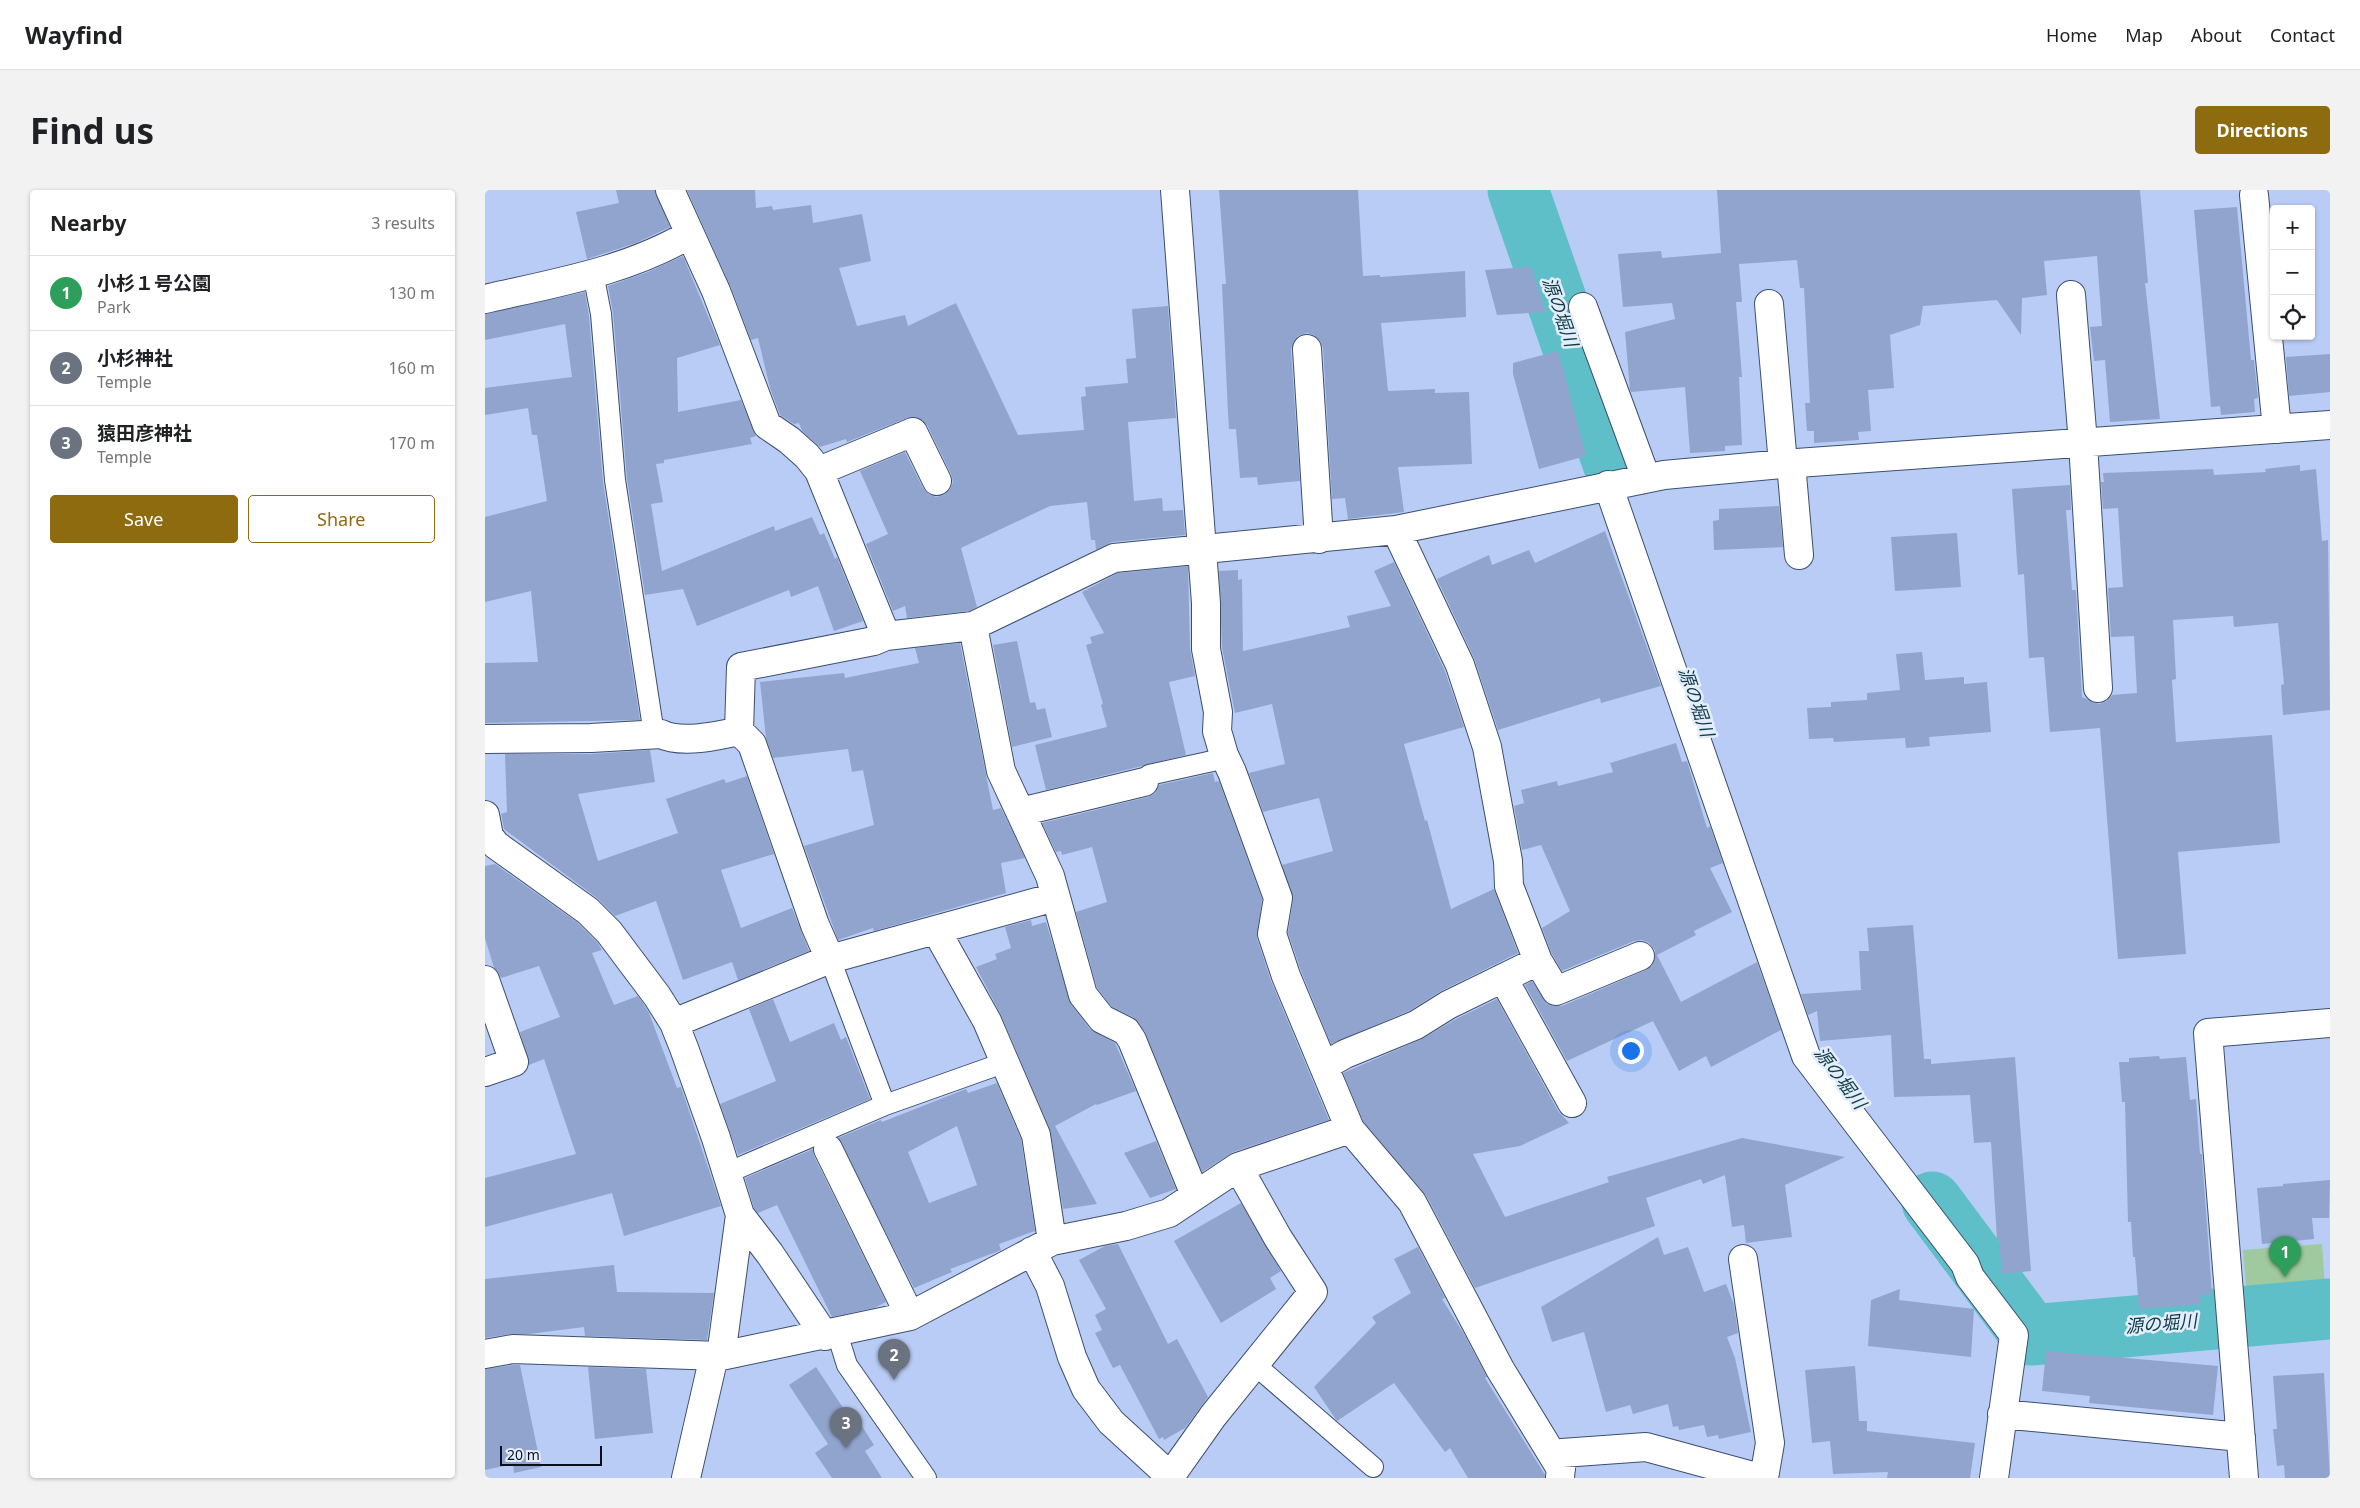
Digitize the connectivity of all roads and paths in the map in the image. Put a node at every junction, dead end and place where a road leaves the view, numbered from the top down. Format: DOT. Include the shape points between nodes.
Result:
graph roads {
  1 [pos="670,190"];
  2 [pos="1175,190"];
  3 [pos="2254,195"];
  4 [pos="690,234"];
  5 [pos="593,273"];
  6 [pos="2071,295"];
  7 [pos="485,298"];
  8 [pos="1769,304"];
  9 [pos="1583,307"];
  10 [pos="1307,349"];
  11 [pos="2330,426"];
  12 [pos="2277,429"];
  13 [pos="2083,442"];
  14 [pos="1787,464"];
  15 [pos="819,471"];
  16 [pos="1646,478"];
  17 [pos="937,481"];
  18 [pos="1608,485"];
  19 [pos="1396,530"];
  20 [pos="1319,539"];
  21 [pos="1201,551"];
  22 [pos="1799,555"];
  23 [pos="973,626"];
  24 [pos="886,636"];
  25 [pos="2099,688"];
  26 [pos="739,731"];
  27 [pos="654,734"];
  28 [pos="485,739"];
  29 [pos="1225,758"];
  30 [pos="1143,782"];
  31 [pos="1020,812"];
  32 [pos="486,829"];
  33 [pos="1055,897"];
  34 [pos="936,930"];
  35 [pos="1640,956"];
  36 [pos="830,960"];
  37 [pos="1538,961"];
  38 [pos="1503,978"];
  39 [pos="485,980"];
  40 [pos="674,1023"];
  41 [pos="2330,1023"];
  42 [pos="1006,1062"];
  43 [pos="1324,1066"];
  44 [pos="485,1072"];
  45 [pos="1572,1103"];
  46 [pos="885,1105"];
  47 [pos="1350,1129"];
  48 [pos="828,1149"];
  49 [pos="1239,1168"];
  50 [pos="727,1173"];
  51 [pos="1195,1195"];
  52 [pos="740,1214"];
  53 [pos="1042,1246"];
  54 [pos="1743,1258"];
  55 [pos="909,1316"];
  56 [pos="831,1334"];
  57 [pos="485,1354"];
  58 [pos="718,1356"];
  59 [pos="1254,1364"];
  60 [pos="2001,1414"];
  61 [pos="2241,1437"];
  62 [pos="1373,1467"];
  63 [pos="1560,1474"];
  64 [pos="1169,1477"];
  65 [pos="686,1478"];
  66 [pos="926,1478"];
  67 [pos="1760,1478"];
  68 [pos="1764,1478"];
  69 [pos="1994,1478"];
  70 [pos="2244,1478"];
  1 -- 4 [label="street"];
  2 -- 21 [label="street"];
  3 -- 12 [label="street"];
  4 -- 5 [label="street" via="664,250"];
  4 -- 15 [label="street" via="717,291 767,424 795,445"];
  5 -- 7 [label="street" via="584,278"];
  5 -- 27 [label="lane" via="602,324 615,480"];
  6 -- 13 [label="street"];
  8 -- 14 [label="street"];
  9 -- 16 [label="street"];
  10 -- 20 [label="street"];
  11 -- 12 [label="street"];
  12 -- 13 [label="street"];
  13 -- 14 [label="street"];
  13 -- 25 [label="street"];
  14 -- 16 [label="street"];
  14 -- 22 [label="street"];
  15 -- 17 [label="street" via="913,432"];
  15 -- 24 [label="street"];
  16 -- 18 [label="street"];
  18 -- 19 [label="street"];
  18 -- 60 [label="street" via="1806,1056 1965,1264 1970,1277 2014,1335"];
  19 -- 20 [label="street"];
  19 -- 37 [label="street" via="1460,665 1484,738 1508,861 1509,886"];
  20 -- 21 [label="street"];
  21 -- 23 [label="street" via="1114,558"];
  21 -- 29 [label="street" via="1206,649 1219,712 1217,731"];
  23 -- 24 [label="street"];
  23 -- 31 [label="street" via="1001,771"];
  24 -- 26 [label="street" via="741,667"];
  26 -- 27 [label="street" via="713,737 668,738"];
  26 -- 36 [label="street" via="752,744"];
  27 -- 28 [label="street"];
  29 -- 30 [label="lane" via="1149,775"];
  29 -- 43 [label="street" via="1278,898 1271,934"];
  30 -- 31 [label="street"];
  31 -- 33 [label="street" via="1050,876"];
  32 -- 40 [label="street" via="496,845 588,911 609,932"];
  33 -- 34 [label="street"];
  33 -- 51 [label="street" via="1083,995 1102,1019 1126,1031 1132,1040"];
  34 -- 36 [label="street"];
  34 -- 42 [label="street"];
  35 -- 37 [label="street" via="1556,991"];
  36 -- 40 [label="street"];
  36 -- 46 [label="lane"];
  37 -- 38 [label="street"];
  38 -- 43 [label="street" via="1448,1005 1417,1025 1345,1054"];
  38 -- 45 [label="street"];
  39 -- 44 [label="street" via="514,1062"];
  40 -- 50 [label="street"];
  41 -- 61 [label="street" via="2208,1032"];
  42 -- 46 [label="lane"];
  42 -- 53 [label="street" via="1036,1135"];
  43 -- 47 [label="street"];
  46 -- 50 [label="lane"];
  47 -- 49 [label="street"];
  47 -- 63 [label="street" via="1412,1202 1500,1369"];
  48 -- 55 [label="street"];
  49 -- 51 [label="street"];
  49 -- 59 [label="street" via="1313,1292"];
  50 -- 52 [label="street"];
  51 -- 53 [label="street" via="1169,1213"];
  52 -- 56 [label="street"];
  52 -- 58 [label="street"];
  53 -- 55 [label="street"];
  53 -- 64 [label="street" via="1050,1286 1072,1357 1086,1389 1111,1422"];
  54 -- 68 [label="street" via="1771,1442"];
  55 -- 56 [label="street"];
  56 -- 58 [label="street"];
  56 -- 66 [label="lane" via="847,1365"];
  57 -- 58 [label="street" via="513,1349"];
  58 -- 65 [label="street"];
  59 -- 62 [label="lane"];
  59 -- 64 [label="street"];
  60 -- 61 [label="street"];
  60 -- 69 [label="street"];
  61 -- 70 [label="street"];
  63 -- 67 [label="street" via="1562,1453 1645,1447"];
}
